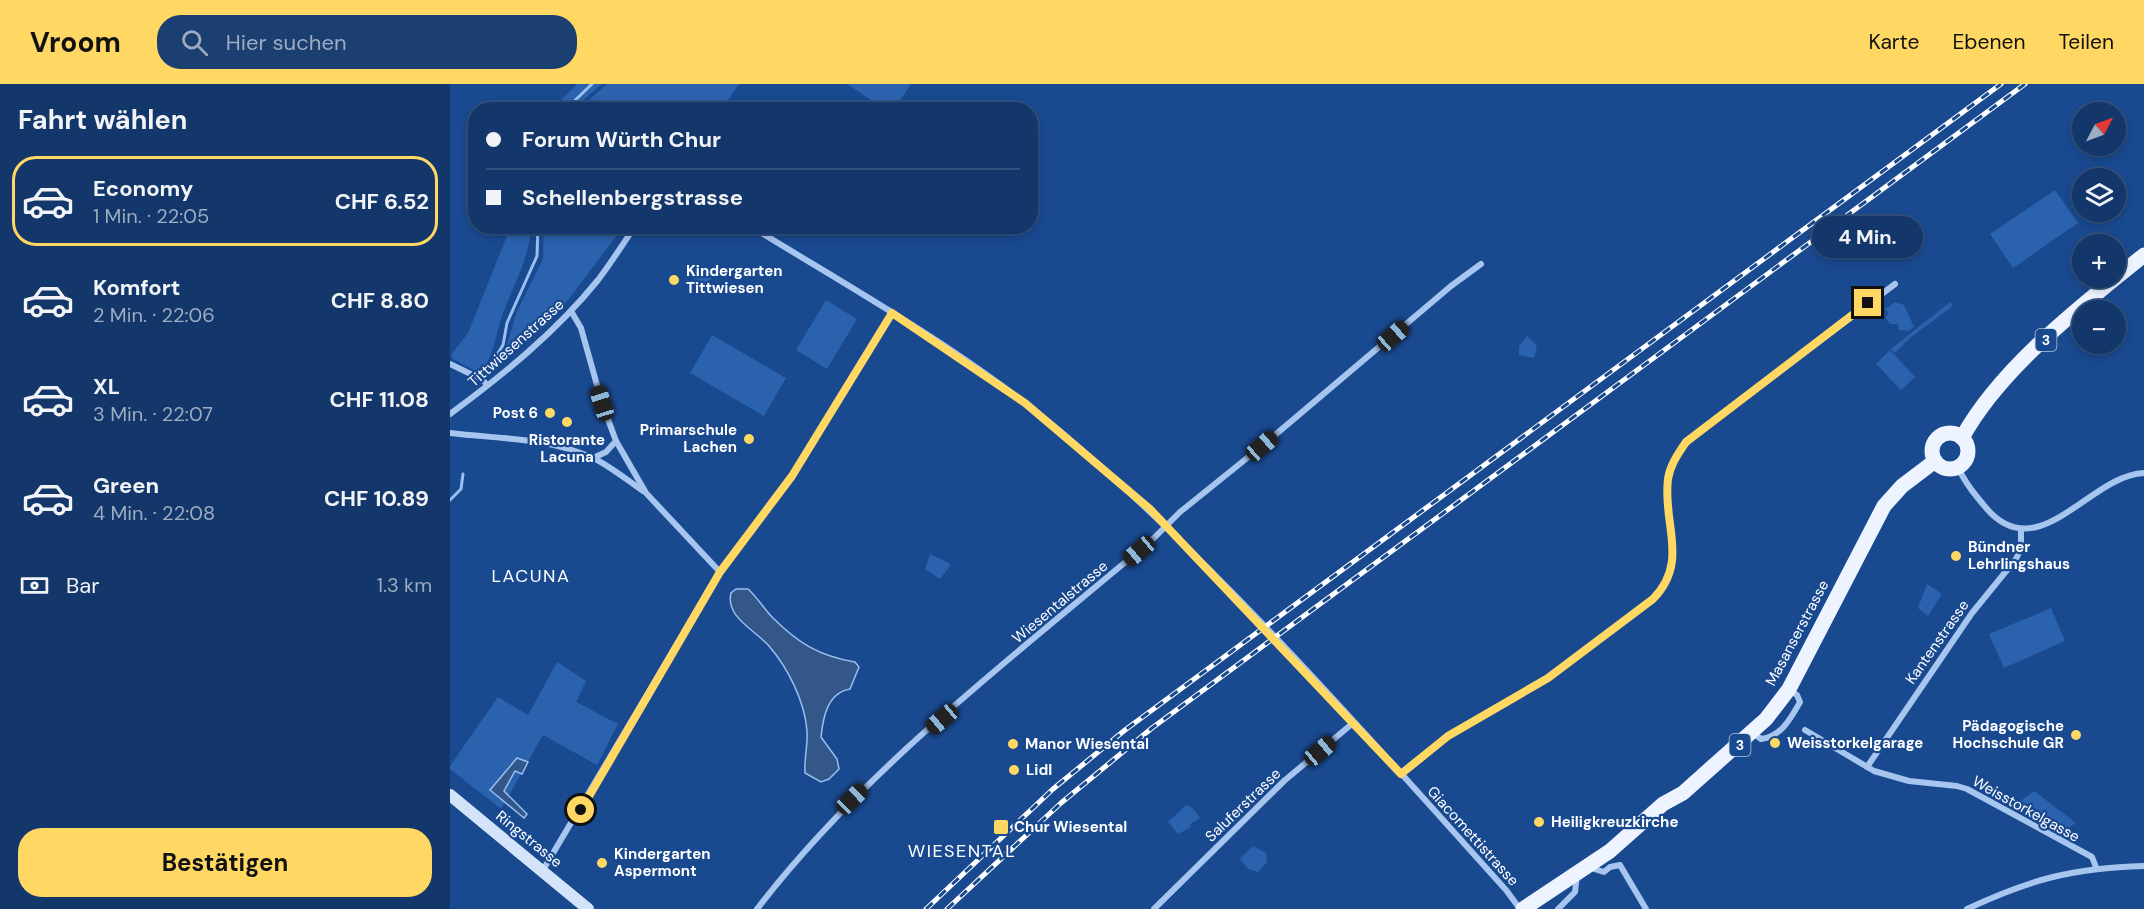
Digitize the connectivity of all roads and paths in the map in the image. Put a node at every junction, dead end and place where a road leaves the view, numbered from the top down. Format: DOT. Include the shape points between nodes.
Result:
graph roads {
  1 [pos="629,234"];
  2 [pos="763,234"];
  3 [pos="2144,255"];
  4 [pos="1481,264"];
  5 [pos="1895,284"];
  6 [pos="571,311"];
  7 [pos="892,313"];
  8 [pos="450,364"];
  9 [pos="487,385"];
  10 [pos="450,414"];
  11 [pos="450,433"];
  12 [pos="1962,438"];
  13 [pos="616,441"];
  14 [pos="593,458"];
  15 [pos="1935,461"];
  16 [pos="1958,467"];
  17 [pos="2144,473"];
  18 [pos="646,493"];
  19 [pos="1166,525"];
  20 [pos="2021,530"];
  21 [pos="720,572"];
  22 [pos="1353,723"];
  23 [pos="1805,730"];
  24 [pos="1867,767"];
  25 [pos="1401,774"];
  26 [pos="450,795"];
  27 [pos="2144,866"];
  28 [pos="2096,867"];
  29 [pos="543,870"];
  30 [pos="1583,871"];
  31 [pos="588,909"];
  32 [pos="757,909"];
  33 [pos="1154,909"];
  34 [pos="1521,909"];
  35 [pos="1558,909"];
  36 [pos="1646,909"];
  37 [pos="1967,909"];
  1 -- 6 [label="street, Tittwiesenstrasse"];
  2 -- 7 [label="street, Giacomettistrasse"];
  3 -- 12 [label="main road, 3" via="2091,298 2002,382 1981,405"];
  4 -- 19 [label="street, Wiesentalstrasse"];
  5 -- 25 [label="street" via="1686,442 1668,479 1674,553 1671,568 1653,599 1548,678 1448,736"];
  6 -- 9 [label="street, Tittwiesenstrasse"];
  6 -- 13 [label="street" via="581,328"];
  7 -- 19 [label="street, Giacomettistrasse" via="1025,403"];
  7 -- 21 [label="street" via="792,476"];
  8 -- 9 [label="street"];
  9 -- 10 [label="street, Tittwiesenstrasse"];
  11 -- 14 [label="street" via="521,439"];
  12 -- 15 [label="main road" via="1952,434 1940,436 1932,450"];
  12 -- 16 [label="main road, 3" via="1968,453"];
  13 -- 14 [label="street"];
  13 -- 18 [label="street"];
  14 -- 18 [label="street"];
  15 -- 16 [label="main road" via="1948,469"];
  15 -- 30 [label="main road, Masanserstrasse / 3" via="1902,486 1884,506 1789,689 1753,732"];
  16 -- 20 [label="street" via="1993,516"];
  17 -- 20 [label="street" via="2116,482 2046,524"];
  18 -- 21 [label="street"];
  19 -- 22 [label="street, Giacomettistrasse"];
  19 -- 32 [label="street, Wiesentalstrasse" via="880,772 810,843"];
  20 -- 24 [label="street, Kantenstrasse" via="2021,548 2016,559 1972,613"];
  21 -- 29 [label="street"];
  22 -- 25 [label="street, Giacomettistrasse"];
  22 -- 33 [label="street, Saluferstrasse" via="1284,781"];
  23 -- 24 [label="street, Weisstorkelgasse"];
  24 -- 28 [label="street, Weisstorkelgasse" via="1897,779 1967,789 2092,857"];
  25 -- 34 [label="street, Giacomettistrasse"];
  26 -- 29 [label="main road, Ringstrasse"];
  27 -- 28 [label="street"];
  28 -- 37 [label="street" via="2038,879"];
  29 -- 31 [label="main road, Ringstrasse"];
  30 -- 34 [label="main road, Masanserstrasse / 3"];
  30 -- 35 [label="street" via="1575,892"];
  30 -- 36 [label="street" via="1604,872 1620,865"];
}
